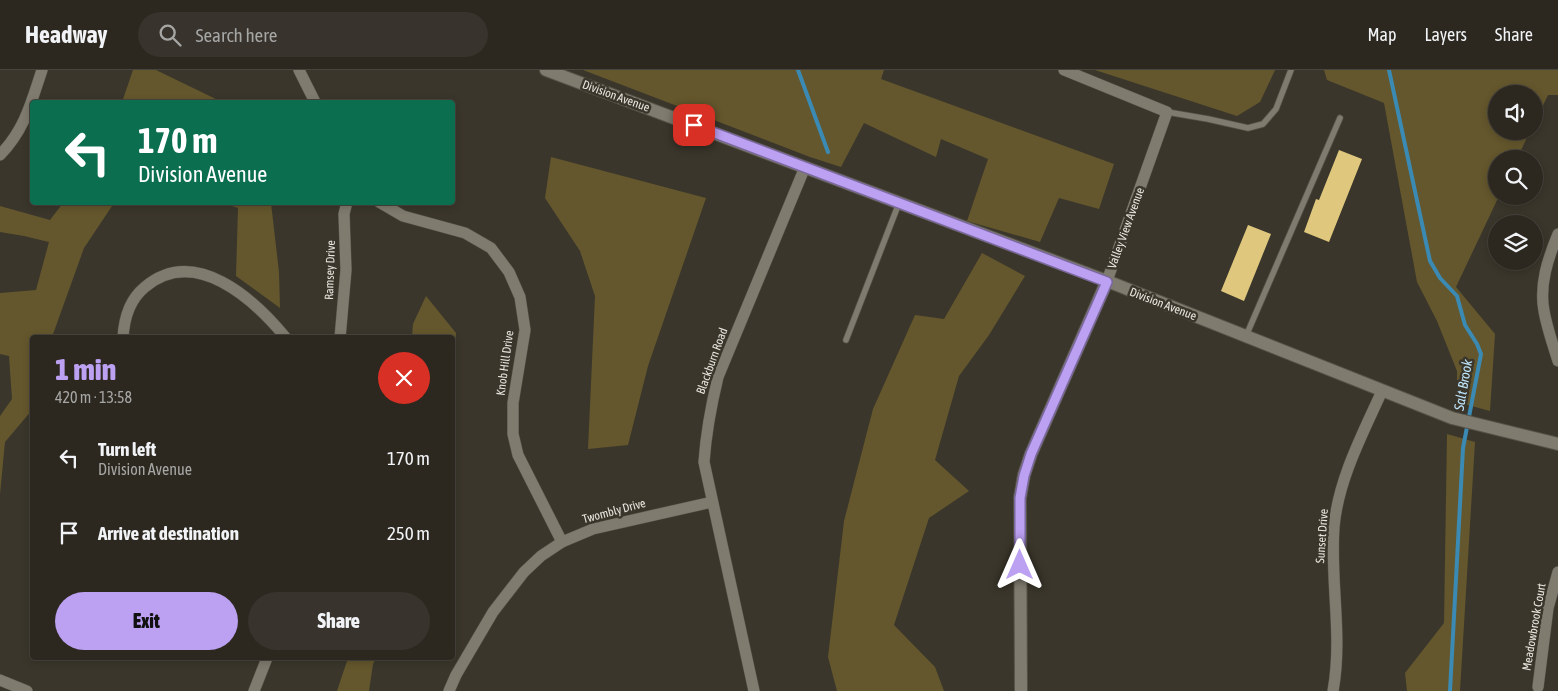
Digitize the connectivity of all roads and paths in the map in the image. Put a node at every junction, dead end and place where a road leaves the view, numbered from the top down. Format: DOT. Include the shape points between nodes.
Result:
graph roads {
  1 [pos="42,70"];
  2 [pos="298,70"];
  3 [pos="546,70"];
  4 [pos="1064,70"];
  5 [pos="1291,70"];
  6 [pos="32,100"];
  7 [pos="314,100"];
  8 [pos="30,106"];
  9 [pos="1167,112"];
  10 [pos="1340,118"];
  11 [pos="0,155"];
  12 [pos="805,167"];
  13 [pos="899,202"];
  14 [pos="346,205"];
  15 [pos="384,205"];
  16 [pos="1558,234"];
  17 [pos="1107,282"];
  18 [pos="123,335"];
  19 [pos="284,335"];
  20 [pos="340,335"];
  21 [pos="1246,336"];
  22 [pos="846,340"];
  23 [pos="1558,361"];
  24 [pos="1382,391"];
  25 [pos="1558,444"];
  26 [pos="712,502"];
  27 [pos="562,542"];
  28 [pos="1558,572"];
  29 [pos="266,660"];
  30 [pos="0,680"];
  31 [pos="1538,687"];
  32 [pos="27,691"];
  33 [pos="254,691"];
  34 [pos="449,691"];
  35 [pos="754,691"];
  36 [pos="1021,691"];
  37 [pos="1333,691"];
  1 -- 6 [label="street"];
  2 -- 7 [label="street"];
  3 -- 12 [label="street, Division Avenue"];
  4 -- 9 [label="street"];
  5 -- 9 [label="lane" via="1276,108 1263,124 1248,128"];
  8 -- 11 [label="street" via="18,134"];
  9 -- 17 [label="street, Valley View Avenue"];
  10 -- 21 [label="lane"];
  12 -- 13 [label="street, Division Avenue"];
  12 -- 26 [label="street, Blackburn Road" via="718,377 710,407 704,462"];
  13 -- 17 [label="street, Division Avenue"];
  13 -- 22 [label="lane"];
  14 -- 20 [label="street, Ramsey Drive" via="346,270"];
  15 -- 27 [label="street, Knob Hill Drive" via="403,216 465,233 490,248 509,272 520,297 525,330 513,403 513,434 518,455"];
  16 -- 23 [label="street" via="1543,290 1544,311"];
  17 -- 21 [label="street, Division Avenue"];
  17 -- 36 [label="street, Valley View Avenue" via="1024,476 1020,498"];
  18 -- 19 [label="street" via="126,314 141,290 166,274 182,272 201,273 223,281 246,297"];
  21 -- 24 [label="street, Division Avenue"];
  24 -- 25 [label="street, Division Avenue" via="1452,418"];
  24 -- 37 [label="street, Sunset Drive" via="1351,463 1334,526 1338,644"];
  26 -- 27 [label="street, Twombly Drive" via="593,529"];
  26 -- 35 [label="street, Blackburn Road"];
  27 -- 34 [label="street, Twombly Drive" via="541,556 493,612"];
  28 -- 31 [label="street, Meadowbrook Court" via="1548,608"];
  29 -- 33 [label="street"];
  30 -- 32 [label="street"];
}
